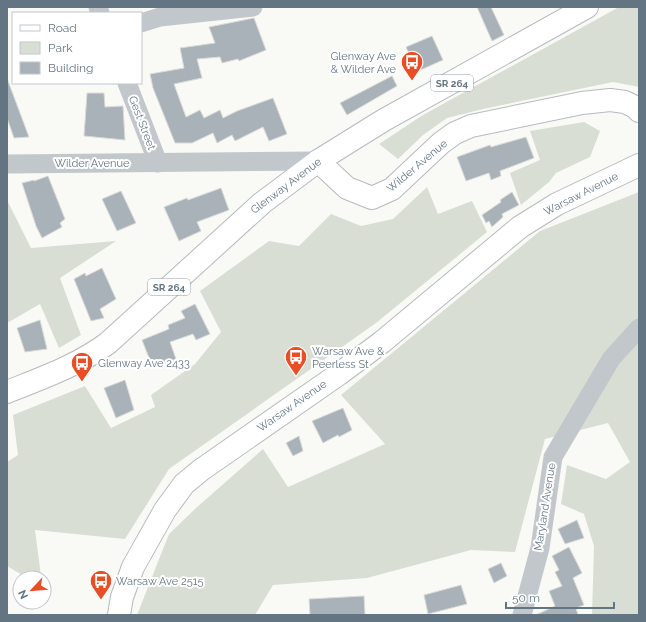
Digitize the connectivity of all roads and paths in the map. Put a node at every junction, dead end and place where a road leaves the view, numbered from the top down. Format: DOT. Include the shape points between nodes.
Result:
graph roads {
  1 [pos="253,7"];
  2 [pos="587,7"];
  3 [pos="142,24"];
  4 [pos="127,84"];
  5 [pos="639,111"];
  6 [pos="318,161"];
  7 [pos="158,163"];
  8 [pos="7,164"];
  9 [pos="639,165"];
  10 [pos="639,328"];
  11 [pos="7,392"];
  12 [pos="119,615"];
  13 [pos="522,615"];
  1 -- 3 [label="street" via="160,17"];
  2 -- 6 [label="main road, Glenway Avenue / SR 264" via="384,120"];
  4 -- 7 [label="street, Gest Street"];
  5 -- 6 [label="main road, Wilder Avenue" via="625,102 610,100 582,103 471,126 441,143 392,189 372,198 347,188"];
  6 -- 7 [label="street, Wilder Avenue"];
  6 -- 11 [label="main road, Glenway Avenue / SR 264" via="262,203 108,343 74,364"];
  7 -- 8 [label="street, Wilder Avenue"];
  9 -- 12 [label="main road, Warsaw Avenue" via="557,204 520,227 382,342 184,484 165,510 133,567 122,597"];
  10 -- 13 [label="street, Maryland Avenue" via="611,359 553,457 540,548"];
}
